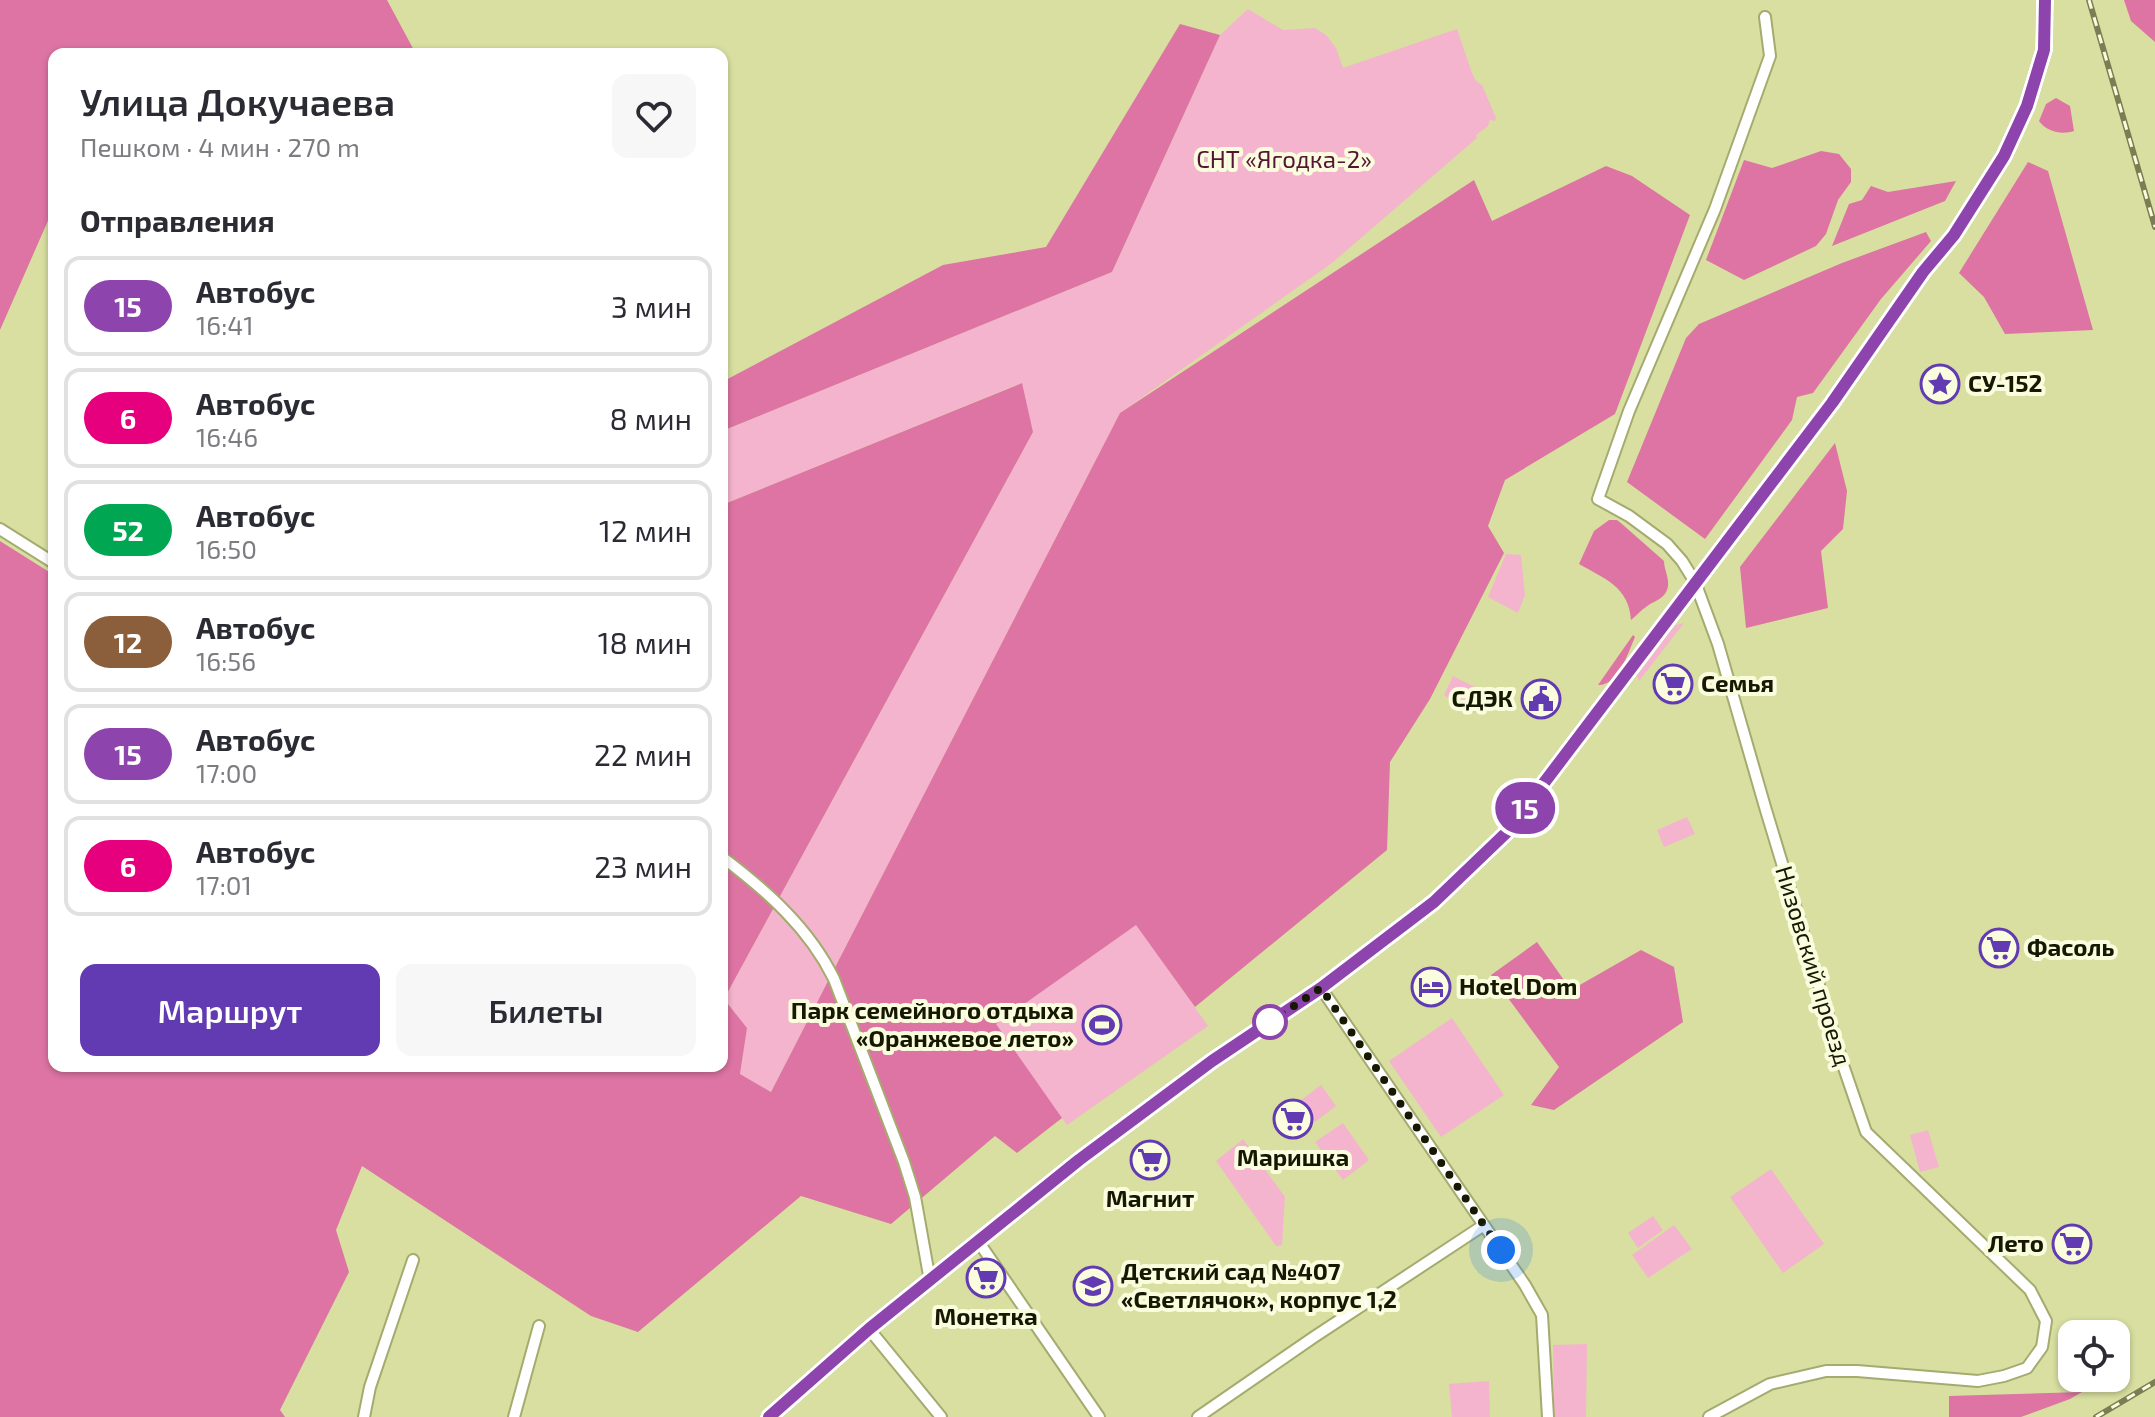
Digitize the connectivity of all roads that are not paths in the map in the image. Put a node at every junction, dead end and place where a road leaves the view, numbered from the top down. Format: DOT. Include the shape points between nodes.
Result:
graph roads {
  1 [pos="2045,0"];
  2 [pos="1765,17"];
  3 [pos="0,529"];
  4 [pos="48,559"];
  5 [pos="1695,582"];
  6 [pos="728,861"];
  7 [pos="1321,988"];
  8 [pos="1484,1225"];
  9 [pos="978,1241"];
  10 [pos="413,1260"];
  11 [pos="930,1281"];
  12 [pos="539,1326"];
  13 [pos="869,1329"];
  14 [pos="364,1417"];
  15 [pos="514,1417"];
  16 [pos="769,1417"];
  17 [pos="941,1417"];
  18 [pos="1099,1417"];
  19 [pos="1198,1417"];
  20 [pos="1548,1417"];
  21 [pos="1709,1417"];
  1 -- 5 [label="main road" via="2039,70 2004,156 1954,235"];
  2 -- 5 [label="street, Низовский проезд" via="1770,56 1715,209 1629,411 1598,499 1667,544"];
  3 -- 4 [label="street"];
  5 -- 7 [label="main road" via="1506,833 1434,902"];
  5 -- 21 [label="street, Низовский проезд" via="1866,1132 2030,1290 2046,1321 2042,1347 2027,1368 2004,1376 1978,1381 1826,1371 1770,1384"];
  6 -- 11 [label="street" via="797,924 834,979 904,1162"];
  7 -- 8 [label="street"];
  7 -- 9 [label="main road" via="1122,1126"];
  8 -- 19 [label="street"];
  8 -- 20 [label="street" via="1542,1315"];
  9 -- 11 [label="main road"];
  9 -- 18 [label="street"];
  10 -- 14 [label="street"];
  11 -- 13 [label="main road"];
  12 -- 15 [label="street"];
  13 -- 16 [label="main road"];
  13 -- 17 [label="street"];
}
